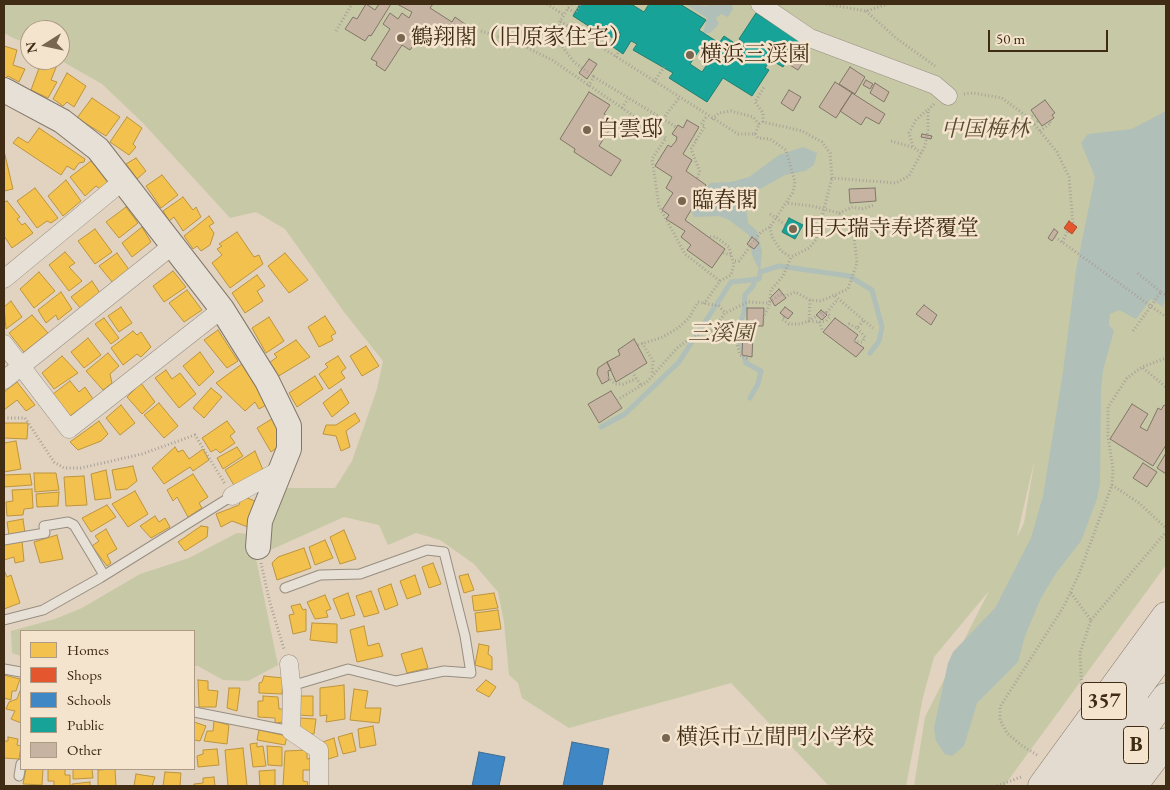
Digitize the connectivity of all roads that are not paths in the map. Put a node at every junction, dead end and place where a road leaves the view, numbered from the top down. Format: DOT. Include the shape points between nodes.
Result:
graph roads {
  1 [pos="760,4"];
  2 [pos="4,90"];
  3 [pos="948,96"];
  4 [pos="124,180"];
  5 [pos="173,245"];
  6 [pos="4,279"];
  7 [pos="222,309"];
  8 [pos="4,344"];
  9 [pos="22,367"];
  10 [pos="4,380"];
  11 [pos="282,469"];
  12 [pos="232,496"];
  13 [pos="4,540"];
  14 [pos="258,547"];
  15 [pos="104,575"];
  16 [pos="285,588"];
  17 [pos="1166,616"];
  18 [pos="4,620"];
  19 [pos="1166,649"];
  20 [pos="1166,654"];
  21 [pos="289,664"];
  22 [pos="4,669"];
  23 [pos="20,672"];
  24 [pos="291,686"];
  25 [pos="1166,697"];
  26 [pos="1166,703"];
  27 [pos="195,712"];
  28 [pos="291,731"];
  29 [pos="1166,742"];
  30 [pos="20,770"];
  31 [pos="19,776"];
  32 [pos="1032,782"];
  33 [pos="319,786"];
  34 [pos="1064,786"];
  35 [pos="1072,786"];
  36 [pos="1101,786"];
  37 [pos="1106,786"];
  38 [pos="1134,786"];
  1 -- 3 [label="street" via="810,38 935,85"];
  2 -- 4 [label="street" via="62,121 98,149"];
  4 -- 5 [label="street"];
  4 -- 6 [label="street"];
  5 -- 7 [label="street"];
  5 -- 9 [label="street"];
  7 -- 9 [label="street" via="69,429"];
  7 -- 11 [label="street" via="284,413 289,449"];
  8 -- 9 [label="street"];
  9 -- 10 [label="street"];
  11 -- 12 [label="street"];
  11 -- 14 [label="street" via="260,521"];
  12 -- 15 [label="lane"];
  13 -- 15 [label="lane" via="45,533 44,526 74,524"];
  15 -- 18 [label="lane" via="43,610"];
  16 -- 24 [label="lane" via="320,576 360,574 428,550 444,552 471,673 444,671 396,682 348,669"];
  17 -- 32 [label="highway, 357"];
  19 -- 34 [label="highway, B"];
  20 -- 35 [label="highway, 357"];
  21 -- 24 [label="street"];
  22 -- 23 [label="lane"];
  24 -- 28 [label="street"];
  25 -- 36 [label="highway, 357"];
  26 -- 37 [label="highway, B"];
  27 -- 28 [label="lane"];
  28 -- 33 [label="street" via="319,750"];
  29 -- 38 [label="highway"];
  30 -- 31 [label="lane"];
}
